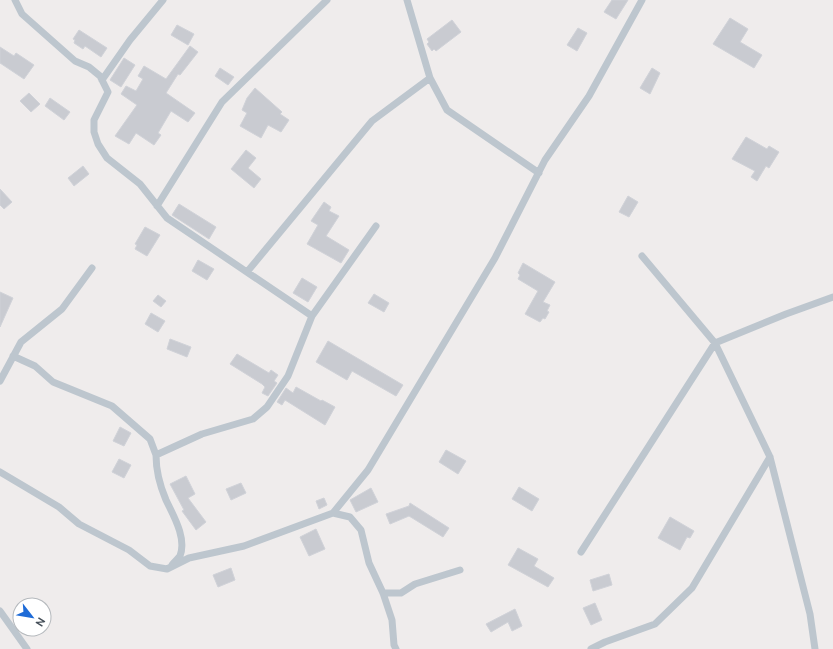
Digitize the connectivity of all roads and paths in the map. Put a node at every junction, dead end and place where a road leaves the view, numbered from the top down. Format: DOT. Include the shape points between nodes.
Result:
graph roads {
  1 [pos="15,0"];
  2 [pos="163,0"];
  3 [pos="327,0"];
  4 [pos="407,0"];
  5 [pos="642,0"];
  6 [pos="430,78"];
  7 [pos="102,80"];
  8 [pos="539,173"];
  9 [pos="157,206"];
  10 [pos="376,226"];
  11 [pos="642,256"];
  12 [pos="92,268"];
  13 [pos="247,272"];
  14 [pos="833,297"];
  15 [pos="312,316"];
  16 [pos="715,344"];
  17 [pos="13,356"];
  18 [pos="0,381"];
  19 [pos="156,455"];
  20 [pos="770,457"];
  21 [pos="0,472"];
  22 [pos="333,514"];
  23 [pos="581,552"];
  24 [pos="167,569"];
  25 [pos="460,570"];
  26 [pos="383,593"];
  27 [pos="0,611"];
  28 [pos="28,649"];
  29 [pos="396,649"];
  30 [pos="591,649"];
  31 [pos="815,649"];
  1 -- 7 [label="street" via="22,14 75,61 89,67"];
  2 -- 7 [label="street"];
  3 -- 9 [label="street" via="222,102"];
  4 -- 6 [label="street"];
  5 -- 8 [label="street" via="589,96"];
  6 -- 8 [label="street" via="447,110"];
  6 -- 13 [label="street" via="372,121"];
  7 -- 9 [label="street" via="108,92 94,120 98,144 106,158 140,184"];
  8 -- 22 [label="street" via="495,258 368,470"];
  9 -- 13 [label="street" via="167,218"];
  10 -- 15 [label="street"];
  11 -- 16 [label="street"];
  12 -- 17 [label="street" via="62,309 21,342"];
  13 -- 15 [label="street"];
  14 -- 16 [label="street"];
  15 -- 19 [label="street" via="288,376 267,407 253,419 202,434"];
  16 -- 20 [label="street"];
  16 -- 23 [label="street"];
  17 -- 18 [label="street"];
  17 -- 19 [label="street" via="35,366 54,382 112,406 150,439"];
  19 -- 24 [label="street" via="156,466 166,499 178,522 181,548 180,557"];
  20 -- 30 [label="street" via="692,588 655,624"];
  20 -- 31 [label="street" via="810,614"];
  21 -- 24 [label="street" via="59,507 79,524 129,550 150,566"];
  22 -- 24 [label="street" via="244,546 189,558"];
  22 -- 26 [label="street" via="350,517 361,530 369,563"];
  25 -- 26 [label="street" via="415,584 401,593"];
  26 -- 29 [label="street" via="392,620"];
  27 -- 28 [label="street"];
}
